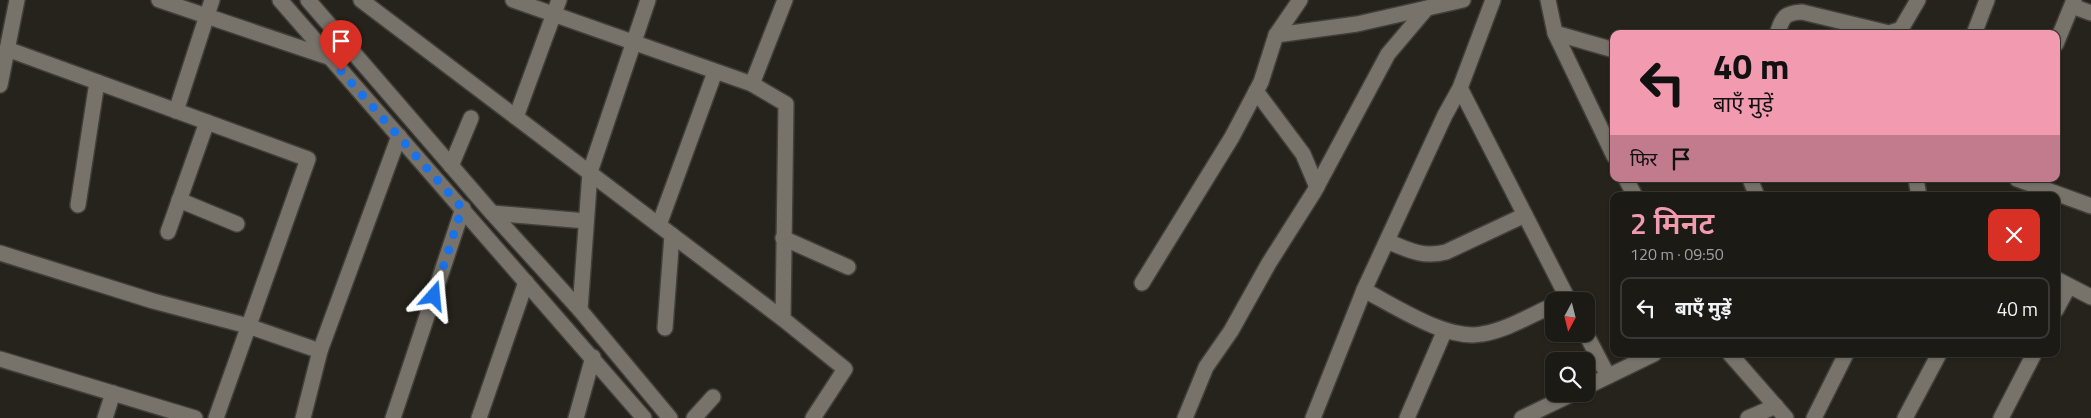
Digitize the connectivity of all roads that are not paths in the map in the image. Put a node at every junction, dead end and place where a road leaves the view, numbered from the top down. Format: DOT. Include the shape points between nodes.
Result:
graph roads {
  1 [pos="17,0"];
  2 [pos="159,0"];
  3 [pos="212,0"];
  4 [pos="280,0"];
  5 [pos="308,0"];
  6 [pos="361,0"];
  7 [pos="513,0"];
  8 [pos="559,0"];
  9 [pos="648,0"];
  10 [pos="785,0"];
  11 [pos="1300,0"];
  12 [pos="1463,0"];
  13 [pos="1493,0"];
  14 [pos="1548,0"];
  15 [pos="1918,0"];
  16 [pos="1987,0"];
  17 [pos="2073,3"];
  18 [pos="1427,8"];
  19 [pos="2091,13"];
  20 [pos="207,16"];
  21 [pos="553,16"];
  22 [pos="1778,30"];
  23 [pos="1873,30"];
  24 [pos="1899,30"];
  25 [pos="1976,30"];
  26 [pos="1555,33"];
  27 [pos="2060,34"];
  28 [pos="1276,35"];
  29 [pos="633,43"];
  30 [pos="7,49"];
  31 [pos="1610,49"];
  32 [pos="330,58"];
  33 [pos="715,72"];
  34 [pos="97,82"];
  35 [pos="752,84"];
  36 [pos="0,85"];
  37 [pos="1460,88"];
  38 [pos="1256,91"];
  39 [pos="176,111"];
  40 [pos="516,117"];
  41 [pos="471,118"];
  42 [pos="207,122"];
  43 [pos="399,136"];
  44 [pos="1610,148"];
  45 [pos="451,166"];
  46 [pos="590,172"];
  47 [pos="2025,182"];
  48 [pos="1317,187"];
  49 [pos="2053,192"];
  50 [pos="2060,195"];
  51 [pos="179,200"];
  52 [pos="78,205"];
  53 [pos="2091,206"];
  54 [pos="462,208"];
  55 [pos="492,213"];
  56 [pos="1525,215"];
  57 [pos="586,221"];
  58 [pos="237,224"];
  59 [pos="659,225"];
  60 [pos="168,232"];
  61 [pos="672,235"];
  62 [pos="783,238"];
  63 [pos="1387,241"];
  64 [pos="0,253"];
  65 [pos="848,267"];
  66 [pos="526,282"];
  67 [pos="1142,283"];
  68 [pos="2062,283"];
  69 [pos="1364,290"];
  70 [pos="1563,292"];
  71 [pos="2091,298"];
  72 [pos="1545,309"];
  73 [pos="580,310"];
  74 [pos="783,319"];
  75 [pos="248,326"];
  76 [pos="665,328"];
  77 [pos="1445,330"];
  78 [pos="1590,342"];
  79 [pos="320,351"];
  80 [pos="593,357"];
  81 [pos="1648,357"];
  82 [pos="1733,357"];
  83 [pos="1844,357"];
  84 [pos="1937,357"];
  85 [pos="2032,357"];
  86 [pos="0,359"];
  87 [pos="1608,376"];
  88 [pos="1595,382"];
  89 [pos="113,393"];
  90 [pos="713,397"];
  91 [pos="1555,402"];
  92 [pos="1781,412"];
  93 [pos="105,418"];
  94 [pos="195,418"];
  95 [pos="216,418"];
  96 [pos="303,418"];
  97 [pos="393,418"];
  98 [pos="479,418"];
  99 [pos="576,418"];
  100 [pos="644,418"];
  101 [pos="670,418"];
  102 [pos="694,418"];
  103 [pos="814,418"];
  104 [pos="1185,418"];
  105 [pos="1313,418"];
  106 [pos="1407,418"];
  107 [pos="1522,418"];
  108 [pos="1748,418"];
  109 [pos="1814,418"];
  110 [pos="1905,418"];
  111 [pos="2001,418"];
  1 -- 30 [label="street"];
  2 -- 20 [label="street"];
  3 -- 20 [label="street"];
  4 -- 32 [label="street"];
  5 -- 45 [label="street"];
  6 -- 40 [label="street"];
  7 -- 21 [label="street"];
  8 -- 21 [label="street"];
  9 -- 29 [label="street"];
  10 -- 35 [label="street"];
  11 -- 28 [label="street"];
  12 -- 18 [label="street"];
  13 -- 37 [label="street"];
  14 -- 26 [label="street"];
  15 -- 24 [label="street"];
  16 -- 25 [label="street"];
  17 -- 19 [label="street"];
  17 -- 27 [label="street"];
  18 -- 28 [label="street" via="1357,24"];
  18 -- 48 [label="street" via="1388,54"];
  20 -- 32 [label="street"];
  20 -- 39 [label="street"];
  21 -- 29 [label="street"];
  21 -- 40 [label="street"];
  22 -- 23 [label="street" via="1782,19 1790,13 1802,12"];
  26 -- 31 [label="street"];
  26 -- 44 [label="street"];
  28 -- 38 [label="street"];
  29 -- 33 [label="street"];
  29 -- 46 [label="street"];
  30 -- 34 [label="street"];
  30 -- 36 [label="street"];
  32 -- 43 [label="street"];
  33 -- 35 [label="street"];
  33 -- 59 [label="street"];
  34 -- 39 [label="street"];
  34 -- 52 [label="street"];
  35 -- 62 [label="street" via="786,104"];
  37 -- 56 [label="street"];
  37 -- 63 [label="street"];
  38 -- 48 [label="street" via="1299,148"];
  38 -- 67 [label="street" via="1232,137"];
  39 -- 42 [label="street"];
  40 -- 46 [label="street"];
  41 -- 45 [label="street"];
  42 -- 51 [label="street"];
  42 -- 75 [label="street" via="308,159"];
  43 -- 54 [label="street"];
  43 -- 79 [label="street"];
  45 -- 55 [label="street"];
  46 -- 57 [label="street"];
  46 -- 59 [label="street"];
  47 -- 49 [label="street"];
  48 -- 104 [label="street" via="1206,367"];
  50 -- 53 [label="street"];
  51 -- 58 [label="street"];
  51 -- 60 [label="street"];
  54 -- 66 [label="street"];
  54 -- 97 [label="street"];
  55 -- 57 [label="street"];
  55 -- 73 [label="street"];
  56 -- 63 [label="street" via="1434,255 1419,255"];
  56 -- 70 [label="street"];
  57 -- 73 [label="street"];
  59 -- 61 [label="street"];
  61 -- 74 [label="street"];
  61 -- 76 [label="street"];
  62 -- 65 [label="street"];
  62 -- 74 [label="street"];
  63 -- 69 [label="street"];
  64 -- 75 [label="street" via="153,301"];
  66 -- 80 [label="street"];
  66 -- 98 [label="street"];
  68 -- 71 [label="street"];
  69 -- 77 [label="street"];
  69 -- 105 [label="street"];
  72 -- 77 [label="street" via="1480,335"];
  73 -- 101 [label="street"];
  74 -- 103 [label="street" via="845,370"];
  75 -- 79 [label="street"];
  75 -- 95 [label="street"];
  77 -- 106 [label="street"];
  78 -- 87 [label="street"];
  79 -- 96 [label="street"];
  80 -- 99 [label="street"];
  80 -- 100 [label="street"];
  81 -- 87 [label="street"];
  82 -- 92 [label="street"];
  83 -- 109 [label="street"];
  84 -- 110 [label="street"];
  85 -- 111 [label="street"];
  86 -- 89 [label="street"];
  87 -- 88 [label="street"];
  89 -- 93 [label="street"];
  89 -- 94 [label="street"];
  90 -- 102 [label="street"];
  91 -- 107 [label="street"];
  92 -- 108 [label="street"];
}
